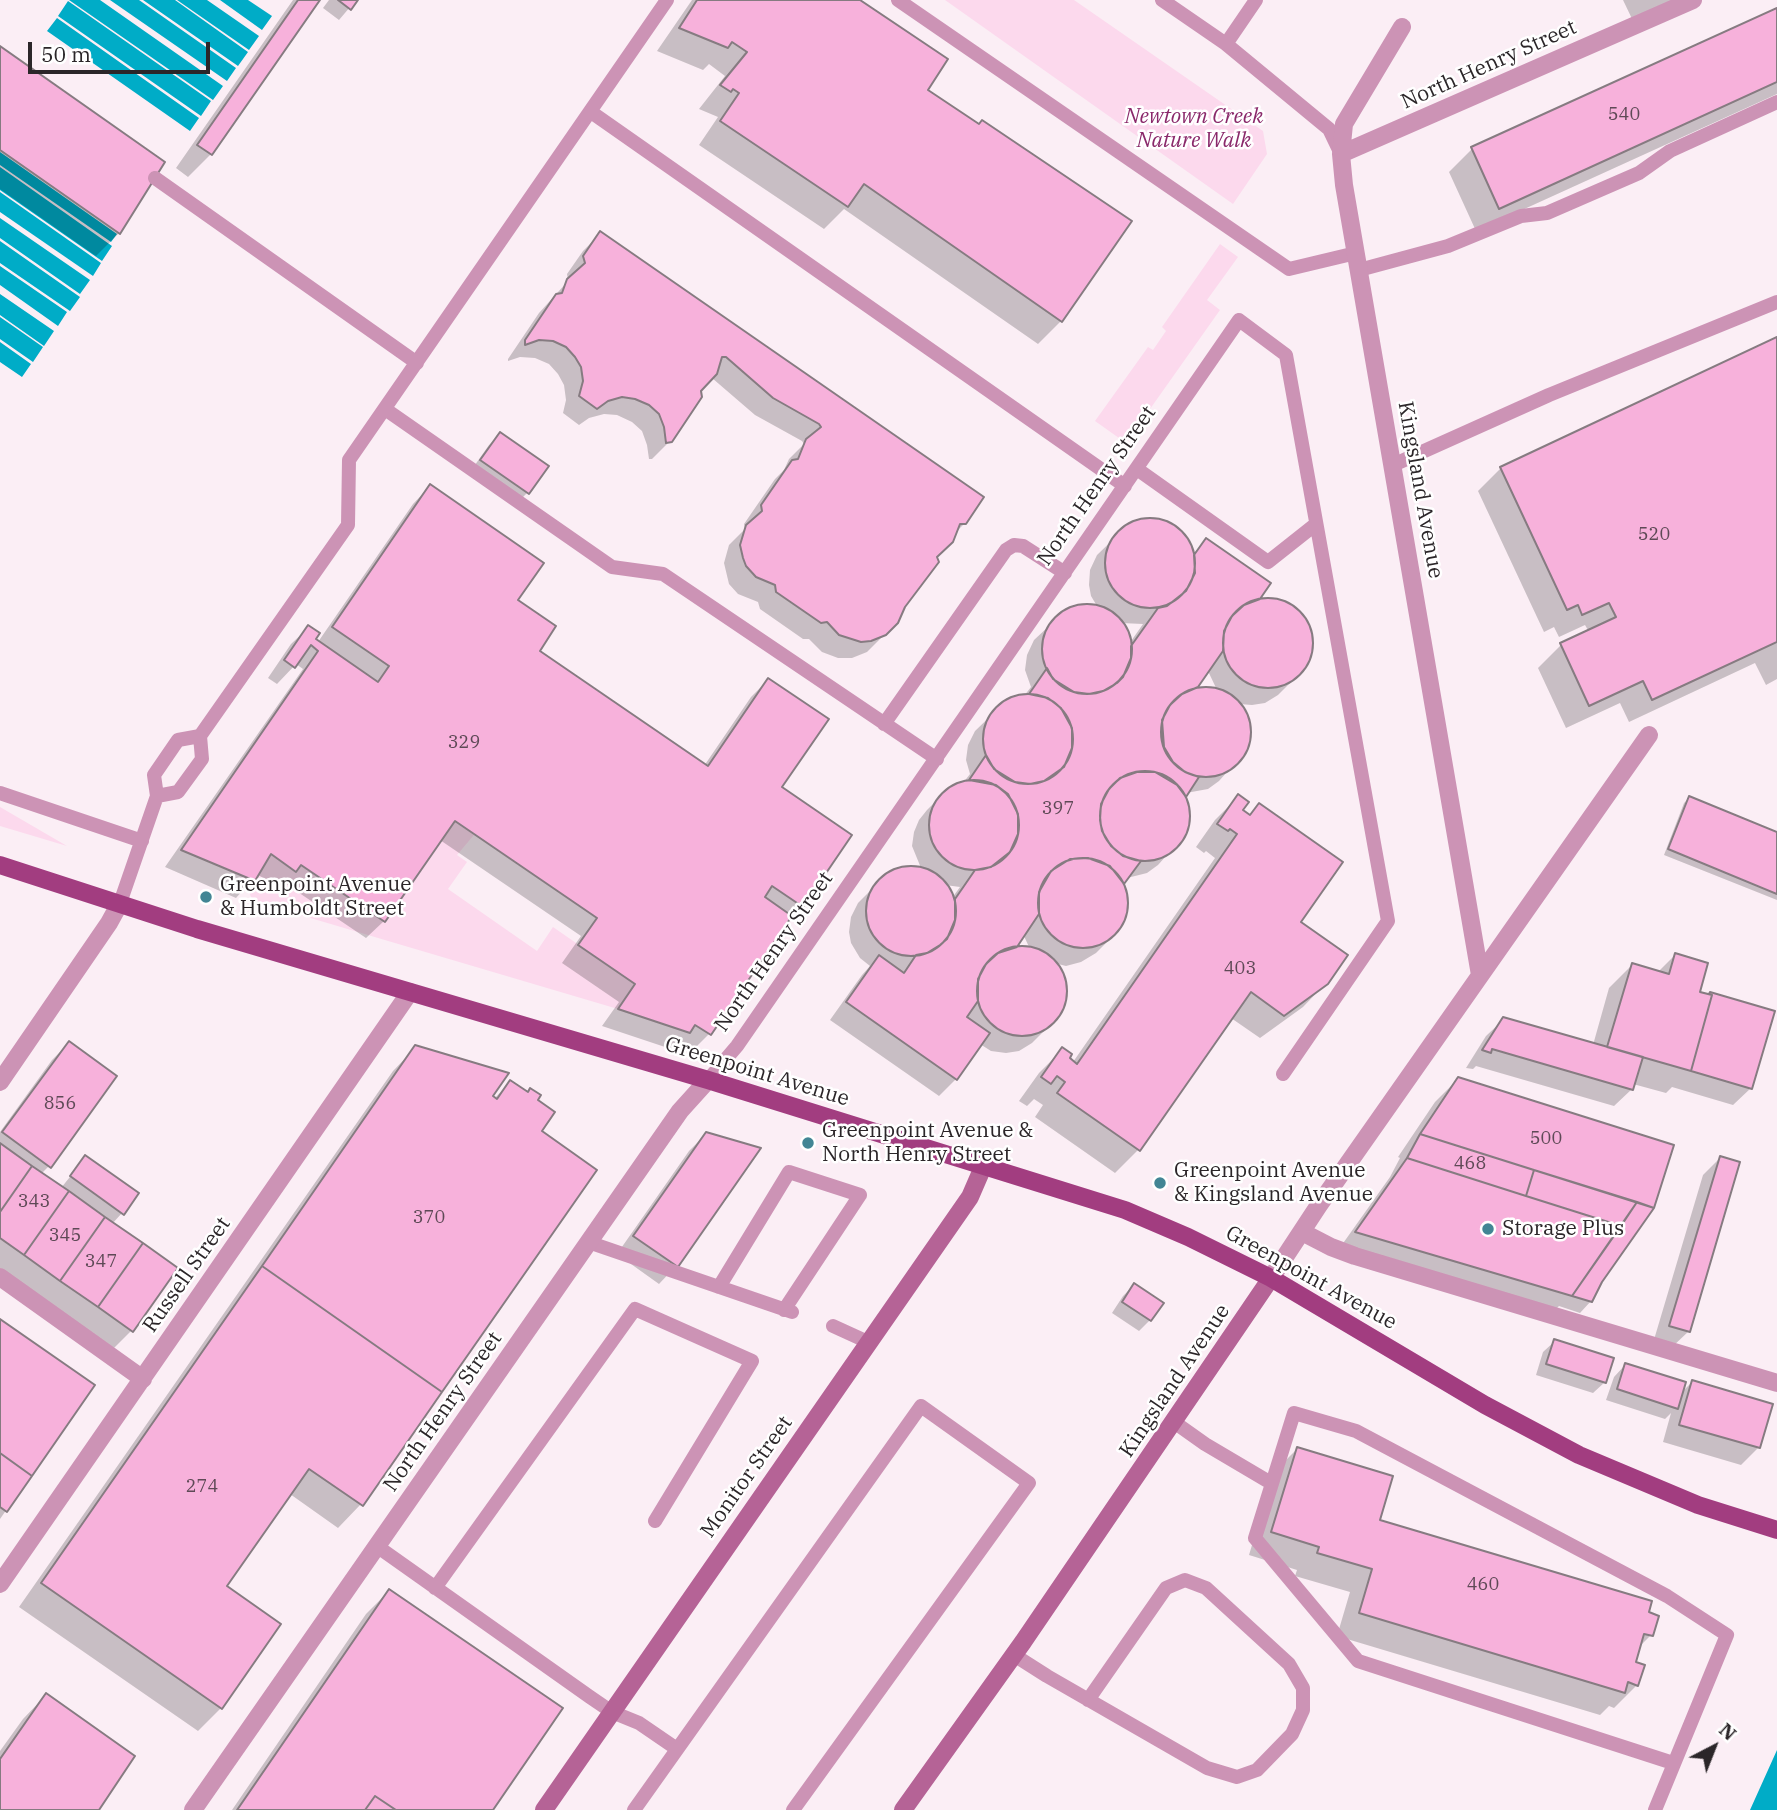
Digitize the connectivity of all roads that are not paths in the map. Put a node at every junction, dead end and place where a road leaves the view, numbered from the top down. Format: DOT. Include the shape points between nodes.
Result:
graph roads {
  1 [pos="667,0"];
  2 [pos="898,0"];
  3 [pos="1161,0"];
  4 [pos="1256,0"];
  5 [pos="1693,0"];
  6 [pos="1402,27"];
  7 [pos="1226,44"];
  8 [pos="1777,102"];
  9 [pos="591,112"];
  10 [pos="1341,154"];
  11 [pos="155,178"];
  12 [pos="1358,262"];
  13 [pos="1777,302"];
  14 [pos="417,362"];
  15 [pos="385,409"];
  16 [pos="1393,465"];
  17 [pos="1136,469"];
  18 [pos="1125,486"];
  19 [pos="1316,524"];
  20 [pos="1065,573"];
  21 [pos="884,724"];
  22 [pos="1648,735"];
  23 [pos="200,736"];
  24 [pos="937,759"];
  25 [pos="0,793"];
  26 [pos="157,796"];
  27 [pos="142,841"];
  28 [pos="0,865"];
  29 [pos="120,903"];
  30 [pos="1480,975"];
  31 [pos="410,992"];
  32 [pos="1283,1074"];
  33 [pos="708,1080"];
  34 [pos="0,1082"];
  35 [pos="983,1167"];
  36 [pos="1302,1231"];
  37 [pos="589,1242"];
  38 [pos="0,1277"];
  39 [pos="1272,1278"];
  40 [pos="719,1287"];
  41 [pos="832,1326"];
  42 [pos="868,1342"];
  43 [pos="143,1379"];
  44 [pos="1777,1383"];
  45 [pos="1174,1422"];
  46 [pos="1271,1483"];
  47 [pos="655,1521"];
  48 [pos="1777,1530"];
  49 [pos="377,1547"];
  50 [pos="0,1584"];
  51 [pos="435,1588"];
  52 [pos="1014,1655"];
  53 [pos="1088,1700"];
  54 [pos="612,1712"];
  55 [pos="677,1749"];
  56 [pos="1673,1763"];
  57 [pos="193,1810"];
  58 [pos="544,1810"];
  59 [pos="634,1810"];
  60 [pos="793,1810"];
  61 [pos="903,1810"];
  62 [pos="1655,1810"];
  1 -- 9 [label="lane"];
  2 -- 12 [label="lane" via="1289,269"];
  3 -- 7 [label="lane"];
  4 -- 7 [label="lane"];
  5 -- 10 [label="street, North Henry Street"];
  6 -- 10 [label="street, Kingsland Avenue" via="1344,124"];
  7 -- 10 [label="lane" via="1329,129"];
  8 -- 12 [label="lane" via="1670,151 1639,173 1547,213 1521,216 1448,246"];
  9 -- 14 [label="lane"];
  9 -- 18 [label="lane"];
  10 -- 12 [label="street, Kingsland Avenue"];
  11 -- 14 [label="lane"];
  12 -- 16 [label="street, Kingsland Avenue"];
  13 -- 16 [label="lane"];
  14 -- 15 [label="lane"];
  15 -- 21 [label="lane" via="611,567 663,575"];
  15 -- 23 [label="lane" via="349,460 348,525"];
  16 -- 30 [label="street, Kingsland Avenue"];
  17 -- 18 [label="lane, North Henry Street"];
  17 -- 19 [label="lane" via="1268,562"];
  17 -- 19 [label="lane, North Henry Street" via="1239,320 1286,355"];
  18 -- 20 [label="lane, North Henry Street"];
  19 -- 32 [label="lane" via="1388,921"];
  20 -- 21 [label="lane" via="1023,546 1006,550"];
  20 -- 24 [label="lane, North Henry Street"];
  21 -- 24 [label="lane"];
  22 -- 30 [label="street, Kingsland Avenue"];
  23 -- 26 [label="lane" via="202,759 178,792"];
  23 -- 26 [label="lane" via="178,740 154,775"];
  24 -- 33 [label="lane, North Henry Street" via="737,1046"];
  25 -- 27 [label="lane"];
  26 -- 27 [label="lane"];
  27 -- 29 [label="lane"];
  28 -- 29 [label="main road, Greenpoint Avenue"];
  29 -- 31 [label="main road, Greenpoint Avenue"];
  29 -- 34 [label="street"];
  30 -- 36 [label="street, Kingsland Avenue"];
  31 -- 33 [label="main road, Greenpoint Avenue"];
  31 -- 43 [label="street, Russell Street"];
  33 -- 35 [label="main road, Greenpoint Avenue"];
  33 -- 37 [label="street, North Henry Street" via="680,1111"];
  35 -- 39 [label="main road, Greenpoint Avenue" via="1125,1210"];
  35 -- 42 [label="main road, Monitor Street" via="970,1197"];
  36 -- 39 [label="street, Kingsland Avenue"];
  36 -- 44 [label="street, Greenpoint Avenue" via="1349,1254"];
  37 -- 40 [label="lane"];
  37 -- 49 [label="street, North Henry Street"];
  38 -- 43 [label="street"];
  39 -- 45 [label="main road, Kingsland Avenue"];
  39 -- 48 [label="main road, Greenpoint Avenue" via="1544,1437 1698,1505"];
  40 -- 40 [label="lane" via="788,1311 860,1195 789,1172"];
  41 -- 42 [label="lane"];
  42 -- 54 [label="main road, Monitor Street"];
  43 -- 50 [label="street, Russell Street"];
  45 -- 46 [label="lane"];
  45 -- 52 [label="main road, Kingsland Avenue"];
  46 -- 56 [label="lane" via="1255,1538 1358,1661"];
  46 -- 56 [label="lane" via="1294,1413 1356,1430 1667,1596 1727,1635"];
  47 -- 51 [label="lane" via="752,1361 635,1309"];
  49 -- 51 [label="lane"];
  49 -- 57 [label="street, North Henry Street"];
  51 -- 54 [label="lane"];
  52 -- 53 [label="lane"];
  52 -- 61 [label="main road, Kingsland Avenue"];
  53 -- 53 [label="lane" via="1207,1768 1237,1777 1257,1770 1292,1734 1303,1710 1303,1688 1289,1664 1216,1597 1185,1580 1166,1588"];
  54 -- 55 [label="lane" via="639,1723"];
  54 -- 58 [label="main road, Monitor Street"];
  55 -- 59 [label="lane"];
  55 -- 60 [label="lane" via="921,1406 1029,1483"];
  56 -- 62 [label="lane"];
}
